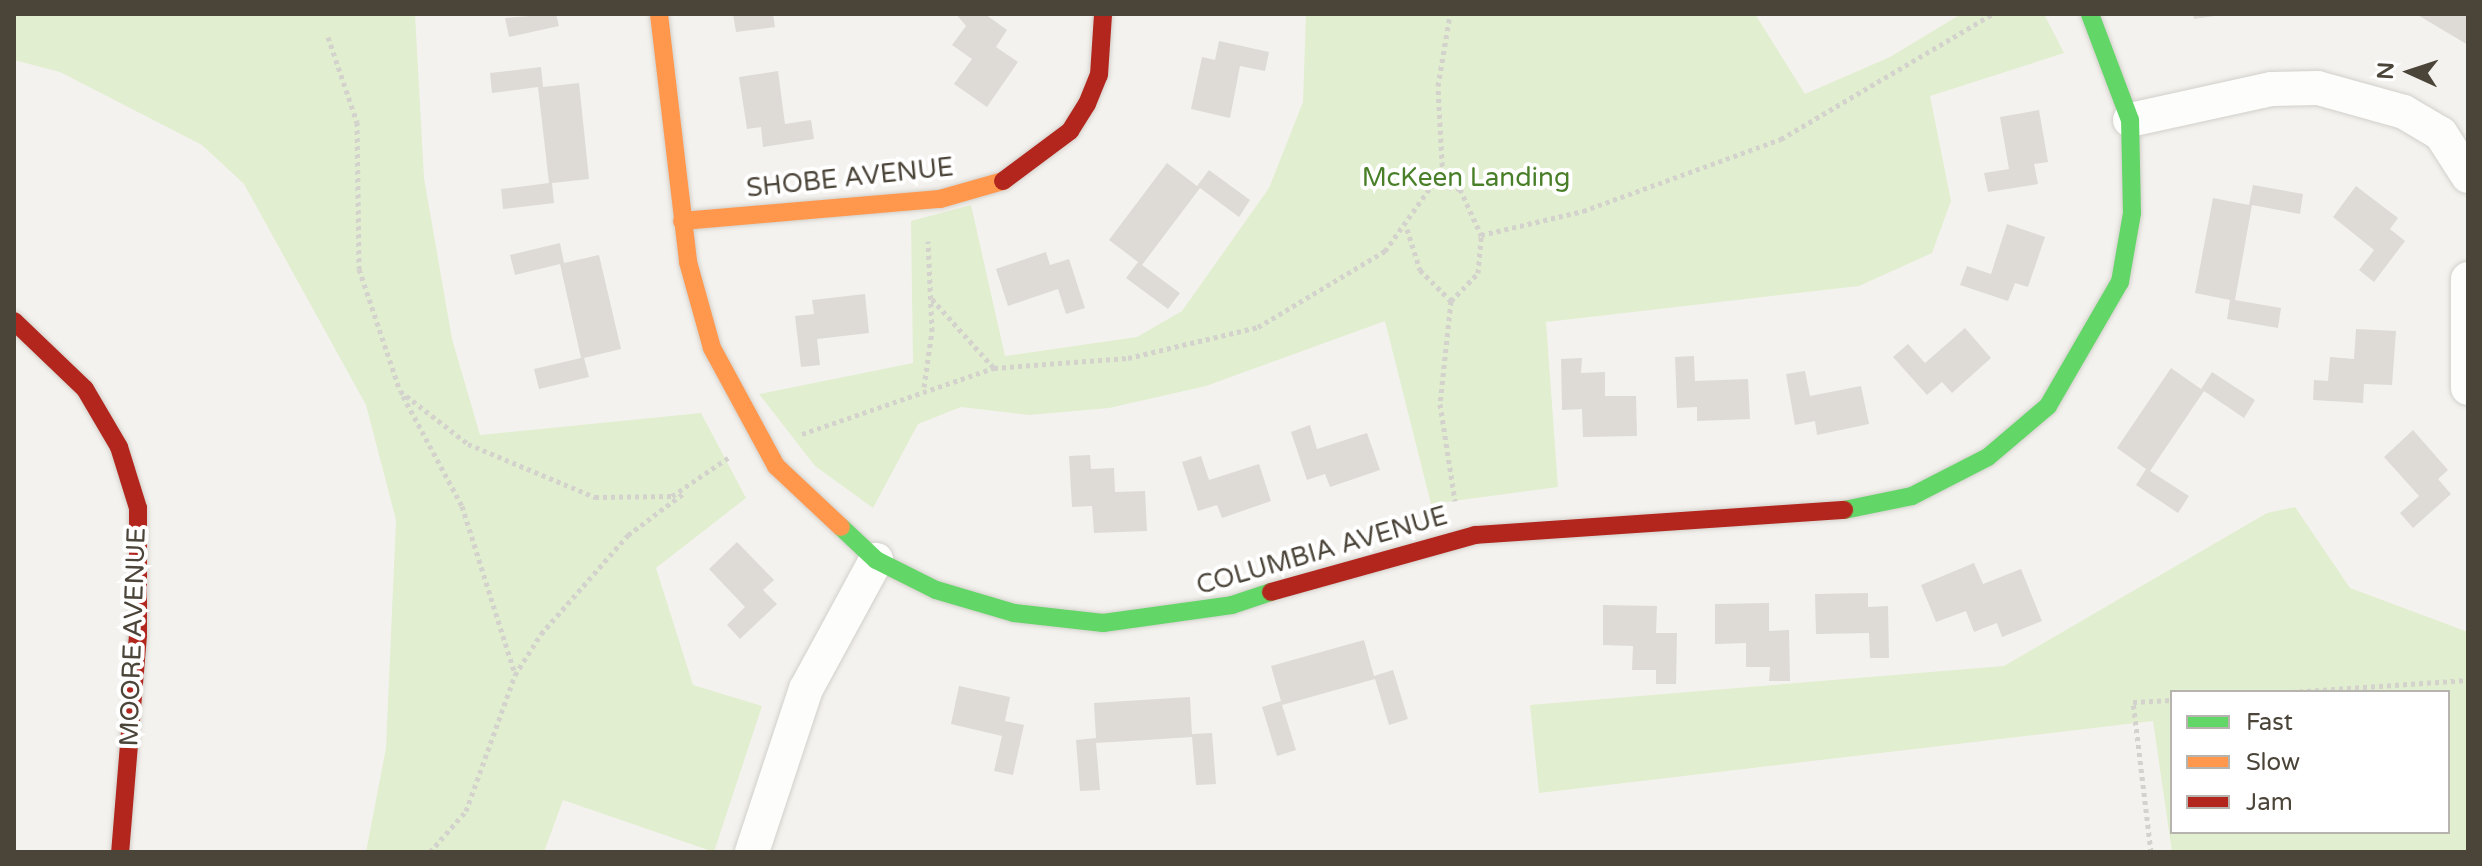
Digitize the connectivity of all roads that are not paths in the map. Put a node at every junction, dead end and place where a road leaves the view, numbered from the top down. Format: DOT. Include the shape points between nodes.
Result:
graph roads {
  1 [pos="659,14"];
  2 [pos="1103,14"];
  3 [pos="2090,14"];
  4 [pos="2130,120"];
  5 [pos="2468,176"];
  6 [pos="682,221"];
  7 [pos="2468,279"];
  8 [pos="14,321"];
  9 [pos="2468,388"];
  10 [pos="876,560"];
  11 [pos="120,852"];
  12 [pos="752,852"];
  1 -- 6 [label="street, COLUMBIA AVENUE"];
  2 -- 6 [label="street, SHOBE AVENUE" via="1099,75 1087,104 1070,131 1017,177 940,199"];
  3 -- 4 [label="street, COLUMBIA AVENUE"];
  4 -- 5 [label="street" via="2271,89 2318,88 2404,112 2441,134"];
  4 -- 10 [label="street, COLUMBIA AVENUE" via="2132,213 2120,282 2090,345 2048,406 1988,457 1912,496 1825,514 1562,524 1464,538 1352,564 1232,605 1103,623 1014,613 936,590"];
  6 -- 10 [label="street, COLUMBIA AVENUE" via="712,348 739,408 776,466"];
  7 -- 9 [label="street"];
  8 -- 11 [label="street, MOORE AVENUE" via="85,389 119,447 138,508 138,635"];
  10 -- 12 [label="street" via="806,689"];
}
